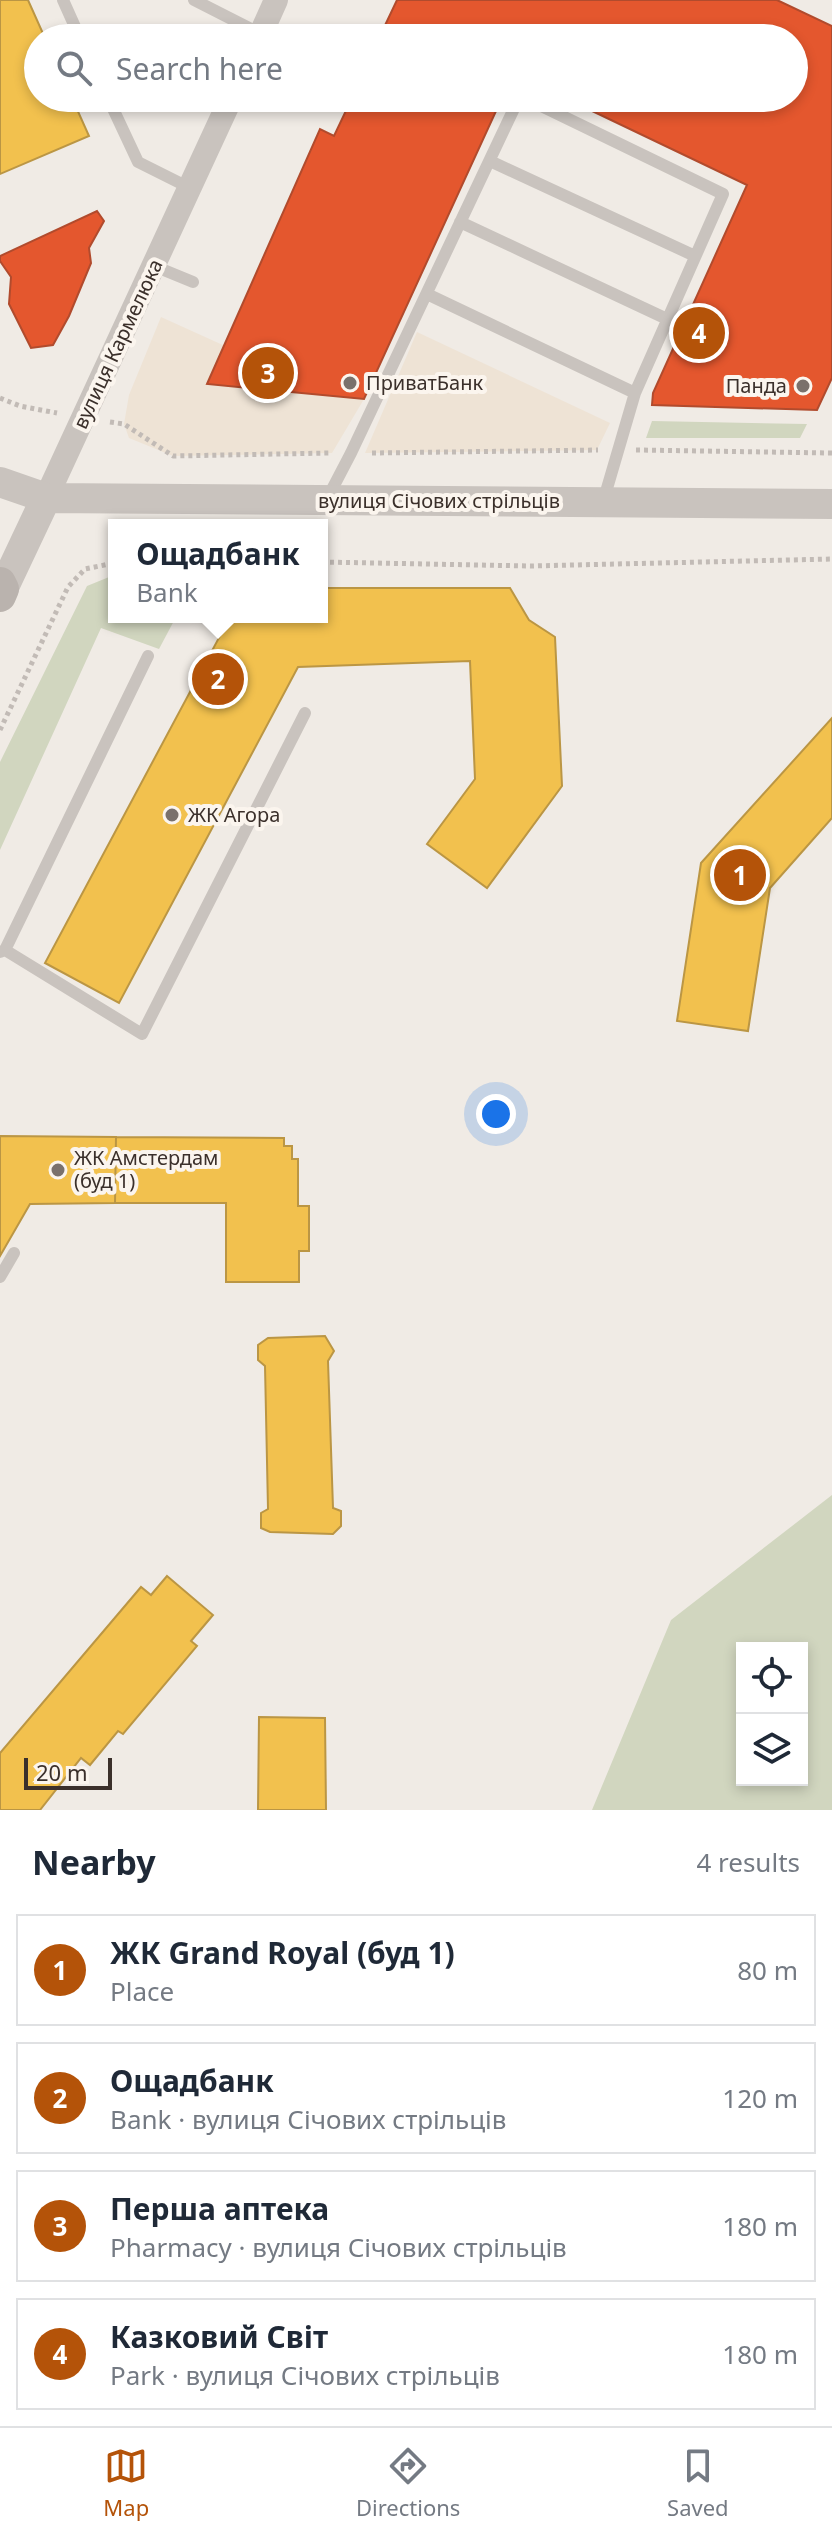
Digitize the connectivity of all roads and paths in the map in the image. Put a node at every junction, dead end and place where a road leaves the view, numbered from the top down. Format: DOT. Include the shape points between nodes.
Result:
graph roads {
  1 [pos="63,0"];
  2 [pos="194,0"];
  3 [pos="276,0"];
  4 [pos="74,24"];
  5 [pos="238,24"];
  6 [pos="265,24"];
  7 [pos="115,112"];
  8 [pos="225,112"];
  9 [pos="515,112"];
  10 [pos="551,112"];
  11 [pos="490,161"];
  12 [pos="190,188"];
  13 [pos="460,222"];
  14 [pos="695,256"];
  15 [pos="154,266"];
  16 [pos="193,282"];
  17 [pos="427,294"];
  18 [pos="667,319"];
  19 [pos="635,393"];
  20 [pos="0,398"];
  21 [pos="64,414"];
  22 [pos="124,424"];
  23 [pos="618,451"];
  24 [pos="351,453"];
  25 [pos="832,453"];
  26 [pos="0,482"];
  27 [pos="46,498"];
  28 [pos="326,500"];
  29 [pos="603,502"];
  30 [pos="832,504"];
  31 [pos="832,559"];
  32 [pos="328,562"];
  33 [pos="108,564"];
  34 [pos="1,589"];
  35 [pos="148,656"];
  36 [pos="305,713"];
  37 [pos="0,730"];
  38 [pos="2,951"];
  39 [pos="14,1253"];
  40 [pos="0,1277"];
  1 -- 4 [label="lane"];
  2 -- 5 [label="lane"];
  3 -- 6 [label="street"];
  7 -- 12 [label="lane" via="138,162"];
  8 -- 12 [label="street, вулиця Кармелюка"];
  9 -- 11 [label="lane"];
  10 -- 14 [label="lane" via="723,194"];
  11 -- 13 [label="lane"];
  11 -- 14 [label="lane"];
  12 -- 15 [label="street, вулиця Кармелюка"];
  13 -- 17 [label="lane"];
  13 -- 18 [label="lane"];
  14 -- 18 [label="lane"];
  15 -- 16 [label="lane"];
  15 -- 27 [label="street, вулиця Кармелюка"];
  17 -- 19 [label="lane"];
  17 -- 24 [label="lane"];
  18 -- 19 [label="lane"];
  19 -- 23 [label="lane"];
  20 -- 21 [label="path"];
  22 -- 24 [label="path" via="173,456"];
  23 -- 24 [label="path"];
  23 -- 25 [label="path"];
  23 -- 29 [label="lane"];
  24 -- 28 [label="lane"];
  26 -- 27 [label="street, вулиця Січових стрільців"];
  27 -- 28 [label="street, вулиця Січових стрільців"];
  27 -- 34 [label="street, вулиця Кармелюка"];
  28 -- 29 [label="street, вулиця Січових стрільців"];
  29 -- 30 [label="street, вулиця Січових стрільців"];
  31 -- 32 [label="path" via="530,566"];
  33 -- 37 [label="path" via="85,569 68,587"];
  35 -- 38 [label="lane"];
  36 -- 38 [label="lane" via="142,1034"];
  39 -- 40 [label="lane"];
}
